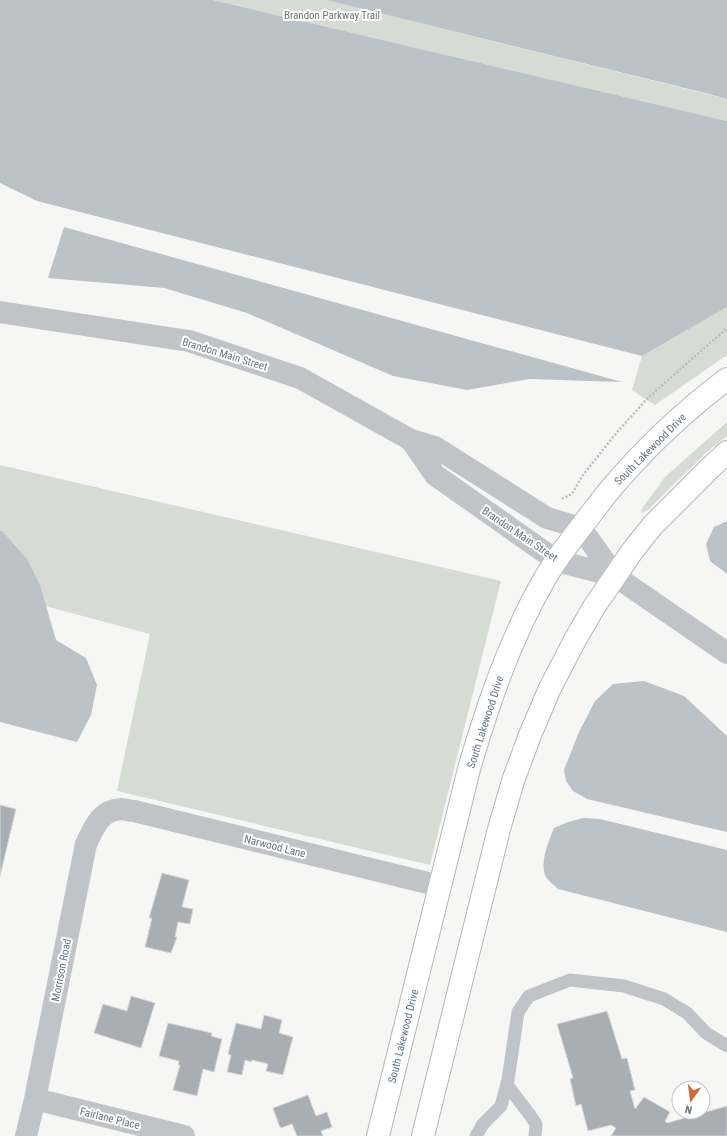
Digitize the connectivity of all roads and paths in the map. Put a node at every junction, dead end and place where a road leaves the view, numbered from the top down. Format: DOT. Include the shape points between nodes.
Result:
graph roads {
  1 [pos="0,312"];
  2 [pos="727,328"];
  3 [pos="727,379"];
  4 [pos="411,440"];
  5 [pos="727,452"];
  6 [pos="560,500"];
  7 [pos="581,528"];
  8 [pos="556,561"];
  9 [pos="615,576"];
  10 [pos="727,653"];
  11 [pos="110,812"];
  12 [pos="440,886"];
  13 [pos="727,1046"];
  14 [pos="507,1085"];
  15 [pos="35,1099"];
  16 [pos="26,1136"];
  17 [pos="184,1136"];
  18 [pos="378,1136"];
  19 [pos="423,1136"];
  20 [pos="476,1136"];
  21 [pos="535,1136"];
  1 -- 4 [label="street, Brandon Main Street" via="189,341 300,378"];
  2 -- 6 [label="path" via="648,398 583,474 572,494"];
  3 -- 7 [label="main road, South Lakewood Drive" via="648,448 607,492"];
  4 -- 7 [label="street, Brandon Main Street" via="435,447 547,518"];
  4 -- 8 [label="street, Brandon Main Street" via="435,475"];
  5 -- 9 [label="main road" via="653,525"];
  7 -- 8 [label="main road, South Lakewood Drive"];
  7 -- 9 [label="street"];
  8 -- 9 [label="street, Brandon Main Street"];
  8 -- 12 [label="main road, South Lakewood Drive" via="524,617 484,718"];
  9 -- 10 [label="street, Brandon Main Street"];
  9 -- 19 [label="main road" via="594,607 550,688 513,781 499,828"];
  11 -- 12 [label="street, Narwood Lane" via="121,809 134,811"];
  11 -- 15 [label="street, Morrison Road" via="100,817 86,844"];
  12 -- 18 [label="main road, South Lakewood Drive"];
  13 -- 14 [label="lane" via="706,1033 687,1013 664,999 624,986 570,980 529,996 518,1012"];
  14 -- 20 [label="lane" via="501,1106 483,1124"];
  14 -- 21 [label="lane" via="536,1124"];
  15 -- 16 [label="street, Morrison Road"];
  15 -- 17 [label="street, Fairlane Place"];
}
